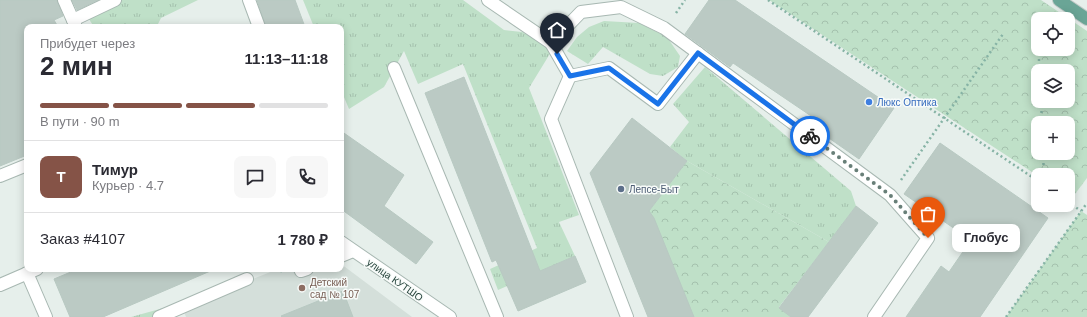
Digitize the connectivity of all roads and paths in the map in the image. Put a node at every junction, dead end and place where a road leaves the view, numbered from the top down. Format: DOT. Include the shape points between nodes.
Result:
graph roads {
  1 [pos="64,0"];
  2 [pos="115,0"];
  3 [pos="249,0"];
  4 [pos="488,0"];
  5 [pos="768,0"];
  6 [pos="1059,0"];
  7 [pos="1087,20"];
  8 [pos="75,23"];
  9 [pos="258,24"];
  10 [pos="1003,34"];
  11 [pos="551,43"];
  12 [pos="698,53"];
  13 [pos="1039,59"];
  14 [pos="1039,64"];
  15 [pos="394,68"];
  16 [pos="570,76"];
  17 [pos="944,118"];
  18 [pos="24,166"];
  19 [pos="0,176"];
  20 [pos="1031,176"];
  21 [pos="890,195"];
  22 [pos="1087,203"];
  23 [pos="1075,207"];
  24 [pos="1081,211"];
  25 [pos="344,244"];
  26 [pos="353,251"];
  27 [pos="344,255"];
  28 [pos="30,272"];
  29 [pos="32,272"];
  30 [pos="247,279"];
  31 [pos="0,285"];
  32 [pos="46,317"];
  33 [pos="159,317"];
  34 [pos="450,317"];
  35 [pos="497,317"];
  36 [pos="627,317"];
  37 [pos="874,317"];
  38 [pos="1006,317"];
  1 -- 8 [label="street"];
  2 -- 8 [label="street"];
  3 -- 9 [label="street"];
  4 -- 11 [label="street"];
  5 -- 17 [label="path"];
  6 -- 7 [label="main road"];
  10 -- 17 [label="path"];
  11 -- 12 [label="street" via="582,12 621,7 664,28"];
  11 -- 16 [label="street"];
  12 -- 16 [label="street" via="658,104 609,68"];
  12 -- 21 [label="street"];
  13 -- 14 [label="path"];
  15 -- 35 [label="street"];
  16 -- 36 [label="street" via="551,119"];
  17 -- 20 [label="path"];
  17 -- 21 [label="path"];
  18 -- 19 [label="street"];
  21 -- 37 [label="street" via="928,238"];
  22 -- 24 [label="path"];
  23 -- 24 [label="path"];
  24 -- 38 [label="path"];
  25 -- 26 [label="street, улица КУТШО"];
  26 -- 27 [label="street"];
  26 -- 34 [label="street, улица КУТШО"];
  28 -- 31 [label="street"];
  29 -- 32 [label="street"];
  30 -- 33 [label="street"];
}
